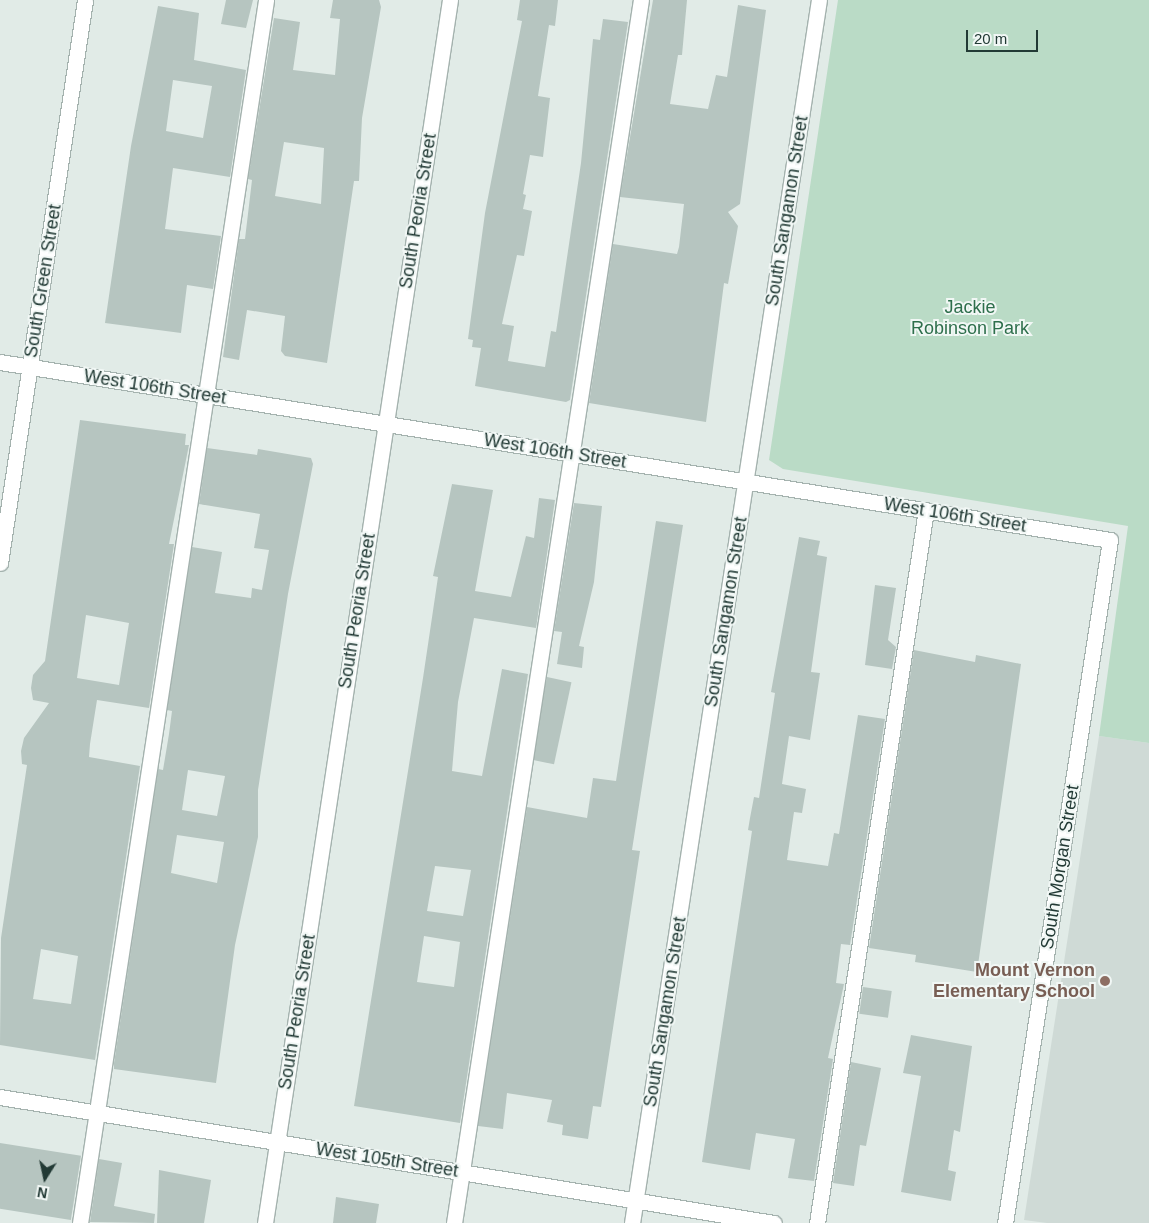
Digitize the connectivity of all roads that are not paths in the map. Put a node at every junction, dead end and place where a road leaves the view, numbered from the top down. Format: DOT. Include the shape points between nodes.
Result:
graph roads {
  1 [pos="85,0"];
  2 [pos="266,0"];
  3 [pos="450,0"];
  4 [pos="641,0"];
  5 [pos="819,0"];
  6 [pos="0,362"];
  7 [pos="30,367"];
  8 [pos="206,395"];
  9 [pos="386,424"];
  10 [pos="572,454"];
  11 [pos="746,481"];
  12 [pos="926,510"];
  13 [pos="1110,540"];
  14 [pos="0,563"];
  15 [pos="0,1097"];
  16 [pos="97,1113"];
  17 [pos="277,1142"];
  18 [pos="462,1172"];
  19 [pos="636,1200"];
  20 [pos="80,1223"];
  21 [pos="265,1223"];
  22 [pos="454,1223"];
  23 [pos="632,1223"];
  24 [pos="774,1223"];
  25 [pos="817,1223"];
  26 [pos="1005,1223"];
  1 -- 7 [label="street, South Green Street"];
  2 -- 8 [label="street"];
  3 -- 9 [label="street, South Peoria Street"];
  4 -- 10 [label="street"];
  5 -- 11 [label="street, South Sangamon Street"];
  6 -- 7 [label="street, West 106th Street"];
  7 -- 8 [label="street, West 106th Street"];
  7 -- 14 [label="street, South Green Street"];
  8 -- 9 [label="street, West 106th Street"];
  8 -- 16 [label="street"];
  9 -- 10 [label="street, West 106th Street"];
  9 -- 17 [label="street, South Peoria Street"];
  10 -- 11 [label="street, West 106th Street"];
  10 -- 18 [label="street"];
  11 -- 12 [label="street, West 106th Street"];
  11 -- 19 [label="street, South Sangamon Street"];
  12 -- 13 [label="street, West 106th Street"];
  12 -- 25 [label="street"];
  13 -- 26 [label="street, South Morgan Street"];
  15 -- 16 [label="street, West 105th Street"];
  16 -- 17 [label="street, West 105th Street"];
  16 -- 20 [label="street"];
  17 -- 18 [label="street, West 105th Street"];
  17 -- 21 [label="street, South Peoria Street"];
  18 -- 19 [label="street, West 105th Street"];
  18 -- 22 [label="street"];
  19 -- 23 [label="street, South Sangamon Street"];
  19 -- 24 [label="street, West 105th Street"];
}
